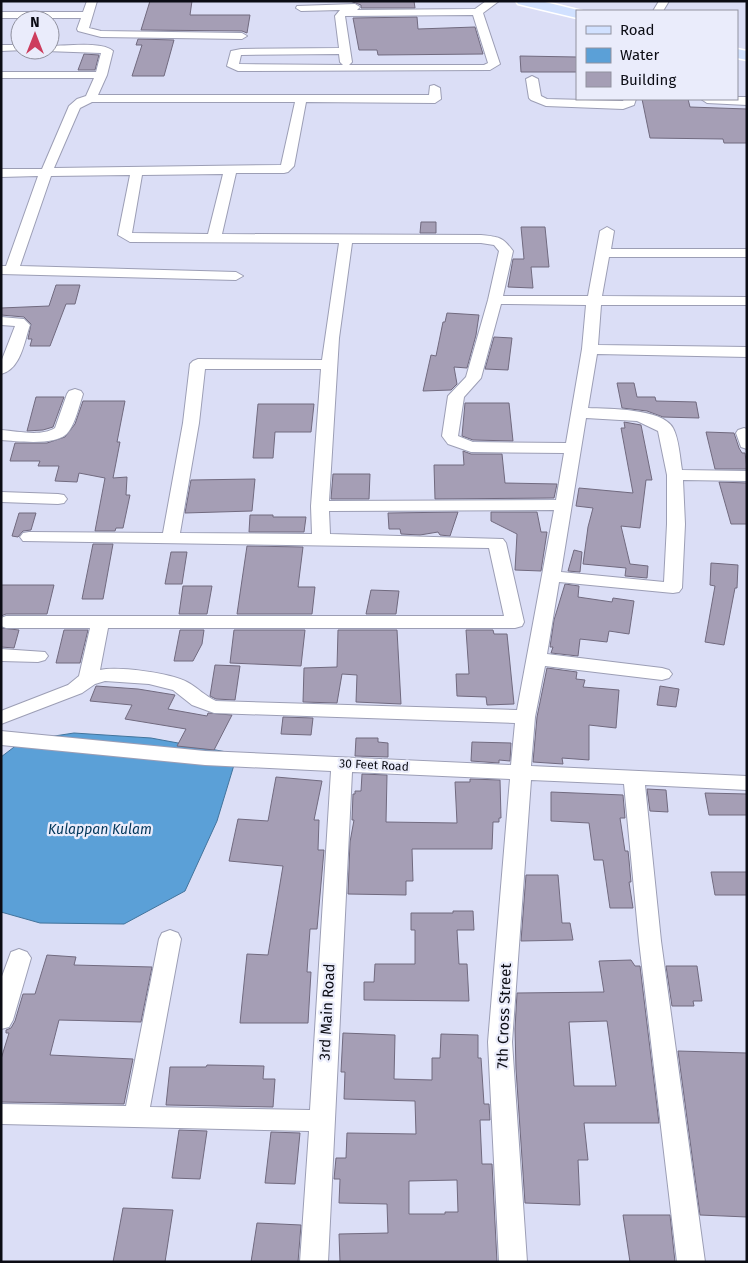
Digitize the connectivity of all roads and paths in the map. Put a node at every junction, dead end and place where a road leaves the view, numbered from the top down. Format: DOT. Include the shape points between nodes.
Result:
graph roads {
  1 [pos="92,1"];
  2 [pos="439,1"];
  3 [pos="494,1"];
  4 [pos="523,1"];
  5 [pos="545,1"];
  6 [pos="301,8"];
  7 [pos="583,10"];
  8 [pos="477,12"];
  9 [pos="86,14"];
  10 [pos="576,14"];
  11 [pos="1,15"];
  12 [pos="242,36"];
  13 [pos="60,49"];
  14 [pos="345,51"];
  15 [pos="347,68"];
  16 [pos="101,74"];
  17 [pos="1,75"];
  18 [pos="532,79"];
  19 [pos="434,88"];
  20 [pos="91,98"];
  21 [pos="301,99"];
  22 [pos="630,100"];
  23 [pos="727,100"];
  24 [pos="747,101"];
  25 [pos="138,170"];
  26 [pos="230,170"];
  27 [pos="1,173"];
  28 [pos="46,173"];
  29 [pos="607,231"];
  30 [pos="214,239"];
  31 [pos="346,239"];
  32 [pos="603,253"];
  33 [pos="747,253"];
  34 [pos="7,270"];
  35 [pos="236,276"];
  36 [pos="495,300"];
  37 [pos="594,301"];
  38 [pos="747,301"];
  39 [pos="1,322"];
  40 [pos="590,349"];
  41 [pos="747,352"];
  42 [pos="330,365"];
  43 [pos="1,369"];
  44 [pos="75,394"];
  45 [pos="578,413"];
  46 [pos="1,435"];
  47 [pos="572,448"];
  48 [pos="675,475"];
  49 [pos="747,476"];
  50 [pos="1,497"];
  51 [pos="58,499"];
  52 [pos="562,505"];
  53 [pos="320,506"];
  54 [pos="29,537"];
  55 [pos="171,537"];
  56 [pos="321,539"];
  57 [pos="550,576"];
  58 [pos="6,622"];
  59 [pos="100,623"];
  60 [pos="1,655"];
  61 [pos="38,656"];
  62 [pos="537,659"];
  63 [pos="662,674"];
  64 [pos="88,678"];
  65 [pos="525,717"];
  66 [pos="1,718"];
  67 [pos="1,738"];
  68 [pos="342,763"];
  69 [pos="519,771"];
  70 [pos="634,777"];
  71 [pos="747,783"];
  72 [pos="170,939"];
  73 [pos="20,958"];
  74 [pos="2,1010"];
  75 [pos="1,1114"];
  76 [pos="136,1117"];
  77 [pos="321,1121"];
  78 [pos="314,1262"];
  79 [pos="513,1262"];
  80 [pos="691,1262"];
  1 -- 9 [label="street"];
  2 -- 6 [label="street"];
  3 -- 8 [label="street"];
  4 -- 10 [label="main road"];
  5 -- 7 [label="main road"];
  8 -- 14 [label="street" via="342,13"];
  8 -- 15 [label="street" via="494,64 492,67"];
  9 -- 11 [label="street"];
  9 -- 12 [label="street" via="82,29 86,32"];
  13 -- 16 [label="street" via="108,51"];
  14 -- 15 [label="street"];
  14 -- 15 [label="street" via="235,53 233,66"];
  16 -- 17 [label="street"];
  16 -- 20 [label="street"];
  18 -- 22 [label="street" via="535,98 546,102 623,105"];
  19 -- 21 [label="street" via="435,99"];
  20 -- 21 [label="street"];
  20 -- 28 [label="street" via="75,106"];
  21 -- 26 [label="street" via="288,166 277,170"];
  23 -- 24 [label="street"];
  25 -- 26 [label="street"];
  25 -- 28 [label="street"];
  25 -- 30 [label="street" via="125,234 137,239"];
  26 -- 30 [label="street"];
  27 -- 28 [label="street"];
  28 -- 34 [label="street"];
  29 -- 32 [label="street"];
  30 -- 31 [label="street"];
  31 -- 36 [label="street" via="498,241 506,251"];
  31 -- 42 [label="street"];
  32 -- 33 [label="street"];
  32 -- 37 [label="street, 7th Cross Street"];
  34 -- 35 [label="street"];
  36 -- 37 [label="street"];
  36 -- 47 [label="street" via="472,378 456,396 450,436 454,441 471,446"];
  37 -- 38 [label="street"];
  37 -- 40 [label="street, 7th Cross Street"];
  39 -- 43 [label="street" via="23,325 9,364"];
  40 -- 41 [label="street"];
  40 -- 45 [label="street, 7th Cross Street"];
  42 -- 53 [label="street"];
  42 -- 55 [label="street" via="198,364"];
  44 -- 46 [label="street" via="58,434"];
  45 -- 47 [label="street, 7th Cross Street"];
  45 -- 48 [label="street" via="656,420 666,429"];
  47 -- 52 [label="street, 7th Cross Street"];
  48 -- 49 [label="street"];
  48 -- 57 [label="street" via="673,588"];
  50 -- 51 [label="street"];
  52 -- 53 [label="street"];
  52 -- 57 [label="street, 7th Cross Street"];
  53 -- 56 [label="street"];
  54 -- 55 [label="street"];
  55 -- 56 [label="street"];
  56 -- 59 [label="street" via="497,544 515,622"];
  57 -- 62 [label="street, 7th Cross Street"];
  58 -- 59 [label="street"];
  59 -- 64 [label="street"];
  60 -- 61 [label="street"];
  62 -- 63 [label="street"];
  62 -- 65 [label="street, 7th Cross Street"];
  64 -- 65 [label="street" via="105,675 149,678 180,686 199,701 214,707"];
  64 -- 66 [label="street" via="75,689"];
  65 -- 69 [label="street, 7th Cross Street"];
  67 -- 68 [label="street, 30 Feet Road" via="205,758"];
  68 -- 69 [label="street, 30 Feet Road"];
  68 -- 77 [label="street, 3rd Main Road"];
  69 -- 70 [label="street, 30 Feet Road"];
  69 -- 79 [label="street, 7th Cross Street" via="500,1042"];
  70 -- 71 [label="street, 30 Feet Road"];
  70 -- 80 [label="street" via="650,942"];
  72 -- 76 [label="street"];
  73 -- 74 [label="street"];
  75 -- 76 [label="street"];
  76 -- 77 [label="street"];
  77 -- 78 [label="street, 3rd Main Road"];
}
